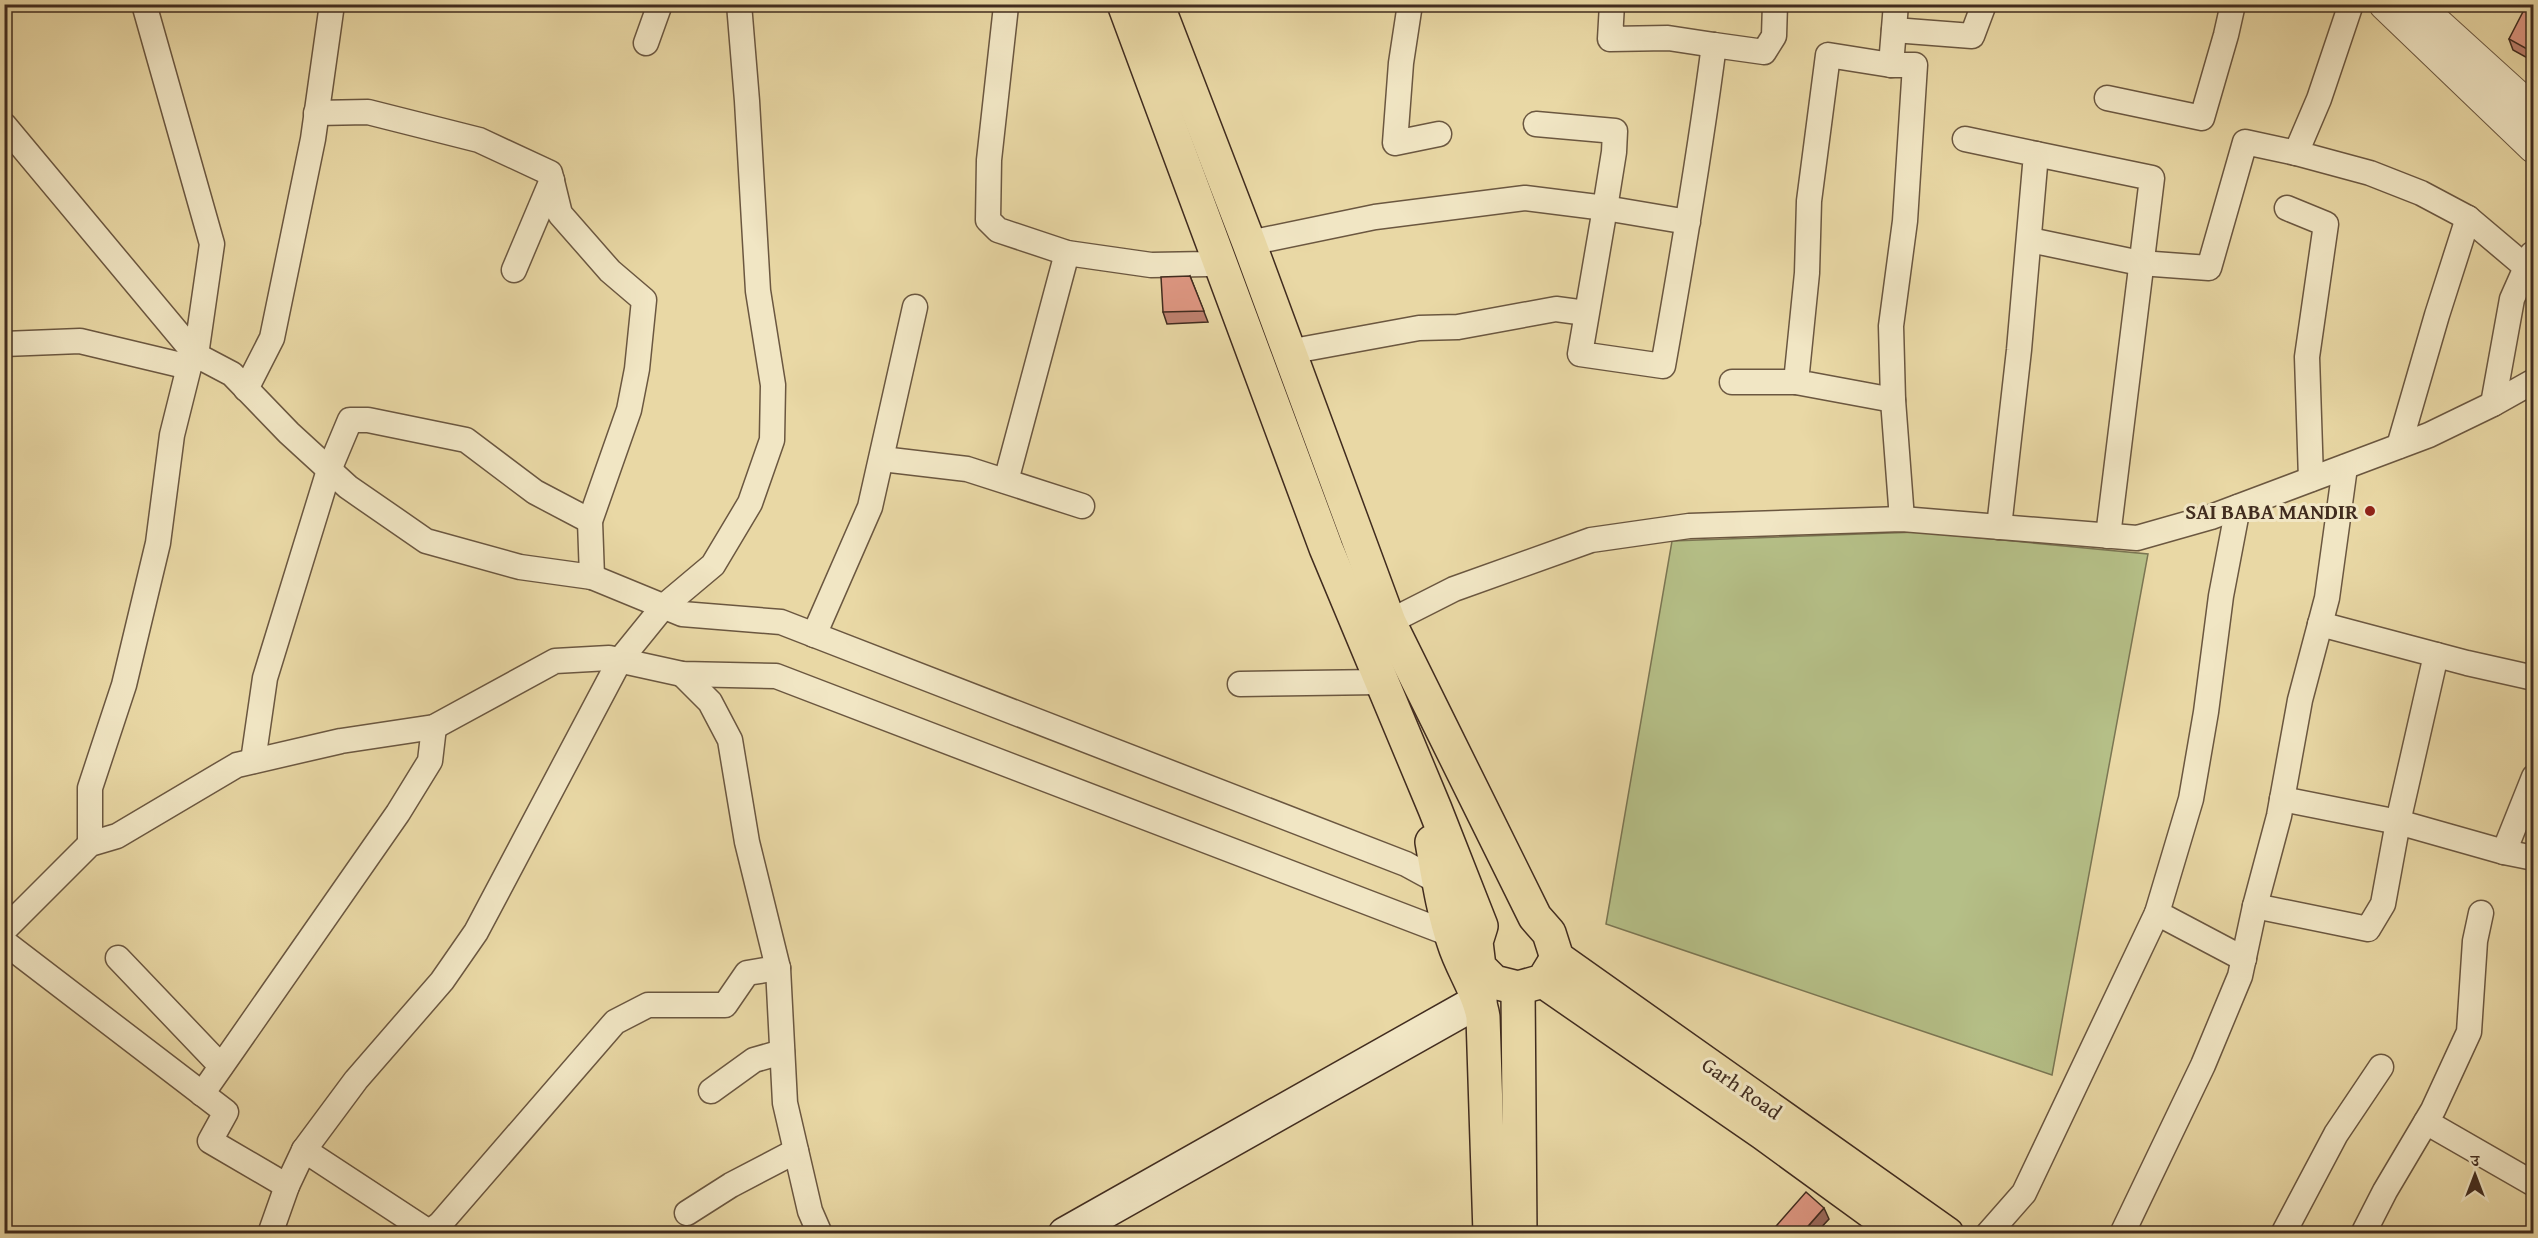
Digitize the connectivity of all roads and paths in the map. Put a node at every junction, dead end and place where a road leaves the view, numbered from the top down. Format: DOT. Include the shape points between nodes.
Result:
graph roads {
  1 [pos="144,4"];
  2 [pos="332,4"];
  3 [pos="660,4"];
  4 [pos="739,4"];
  5 [pos="1124,4"];
  6 [pos="1157,4"];
  7 [pos="1410,4"];
  8 [pos="1611,4"];
  9 [pos="1775,4"];
  10 [pos="1896,4"];
  11 [pos="1984,4"];
  12 [pos="2233,4"];
  13 [pos="2351,4"];
  14 [pos="1006,6"];
  15 [pos="2407,8"];
  16 [pos="1894,30"];
  17 [pos="646,44"];
  18 [pos="1714,45"];
  19 [pos="1891,65"];
  20 [pos="2107,98"];
  21 [pos="2534,112"];
  22 [pos="316,113"];
  23 [pos="1536,124"];
  24 [pos="4,125"];
  25 [pos="1438,134"];
  26 [pos="1965,139"];
  27 [pos="2534,147"];
  28 [pos="2296,153"];
  29 [pos="2036,154"];
  30 [pos="552,180"];
  31 [pos="1605,208"];
  32 [pos="2287,208"];
  33 [pos="2468,218"];
  34 [pos="1688,222"];
  35 [pos="2030,240"];
  36 [pos="1250,248"];
  37 [pos="1067,253"];
  38 [pos="2530,259"];
  39 [pos="1220,262"];
  40 [pos="2140,263"];
  41 [pos="514,270"];
  42 [pos="915,307"];
  43 [pos="1586,313"];
  44 [pos="10,349"];
  45 [pos="1288,352"];
  46 [pos="192,361"];
  47 [pos="2534,381"];
  48 [pos="1732,382"];
  49 [pos="1796,382"];
  50 [pos="246,389"];
  51 [pos="1893,400"];
  52 [pos="2493,404"];
  53 [pos="2399,446"];
  54 [pos="882,459"];
  55 [pos="2345,467"];
  56 [pos="329,470"];
  57 [pos="2311,480"];
  58 [pos="1006,481"];
  59 [pos="1082,506"];
  60 [pos="2238,507"];
  61 [pos="1902,519"];
  62 [pos="590,521"];
  63 [pos="1999,527"];
  64 [pos="2108,536"];
  65 [pos="592,577"];
  66 [pos="663,607"];
  67 [pos="2320,624"];
  68 [pos="1375,629"];
  69 [pos="814,635"];
  70 [pos="2436,655"];
  71 [pos="620,660"];
  72 [pos="682,674"];
  73 [pos="2534,678"];
  74 [pos="1380,682"];
  75 [pos="1240,684"];
  76 [pos="434,727"];
  77 [pos="253,761"];
  78 [pos="2534,777"];
  79 [pos="2282,798"];
  80 [pos="1435,809"];
  81 [pos="2398,822"];
  82 [pos="90,844"];
  83 [pos="2504,852"];
  84 [pos="2534,858"];
  85 [pos="1439,882"];
  86 [pos="2255,906"];
  87 [pos="2157,913"];
  88 [pos="2481,913"];
  89 [pos="4,930"];
  90 [pos="1450,934"];
  91 [pos="4,942"];
  92 [pos="118,958"];
  93 [pos="2244,959"];
  94 [pos="1542,965"];
  95 [pos="778,968"];
  96 [pos="1480,1000"];
  97 [pos="782,1052"];
  98 [pos="221,1066"];
  99 [pos="2381,1067"];
  100 [pos="711,1091"];
  101 [pos="202,1094"];
  102 [pos="2426,1122"];
  103 [pos="304,1150"];
  104 [pos="796,1151"];
  105 [pos="1819,1158"];
  106 [pos="2534,1184"];
  107 [pos="287,1186"];
  108 [pos="687,1213"];
  109 [pos="438,1231"];
  110 [pos="270,1233"];
  111 [pos="820,1233"];
  112 [pos="1065,1233"];
  113 [pos="1490,1233"];
  114 [pos="1520,1233"];
  115 [pos="1902,1233"];
  116 [pos="1947,1233"];
  117 [pos="1988,1233"];
  118 [pos="2122,1233"];
  119 [pos="2283,1233"];
  120 [pos="2363,1233"];
  1 -- 46 [label="street" via="212,244"];
  2 -- 22 [label="street"];
  3 -- 17 [label="street"];
  4 -- 66 [label="street" via="758,291 773,385 772,440 750,503 713,565"];
  5 -- 39 [label="main road"];
  6 -- 36 [label="main road"];
  7 -- 25 [label="street" via="1395,143"];
  8 -- 18 [label="street" via="1611,39 1668,38"];
  9 -- 18 [label="street" via="1774,36 1764,52"];
  10 -- 16 [label="street"];
  11 -- 16 [label="street" via="1972,36"];
  12 -- 20 [label="street" via="2202,118"];
  13 -- 28 [label="street"];
  14 -- 37 [label="street" via="989,160 988,220 998,230"];
  15 -- 21 [label="street"];
  15 -- 27 [label="street"];
  16 -- 19 [label="street"];
  18 -- 34 [label="street"];
  19 -- 49 [label="street" via="1828,55 1809,201 1807,273"];
  19 -- 51 [label="street" via="1915,65 1905,221 1891,326"];
  22 -- 30 [label="street" via="368,112 479,141 550,173"];
  22 -- 50 [label="street" via="272,338"];
  23 -- 31 [label="street" via="1615,130"];
  24 -- 46 [label="street"];
  26 -- 29 [label="street"];
  28 -- 33 [label="street" via="2370,173 2421,193"];
  28 -- 40 [label="street" via="2245,142 2210,268"];
  29 -- 35 [label="street"];
  29 -- 40 [label="street" via="2152,178"];
  30 -- 41 [label="street"];
  30 -- 62 [label="street" via="560,214 610,271 644,300 638,369 629,410"];
  31 -- 34 [label="street"];
  31 -- 36 [label="street" via="1526,198 1376,217"];
  31 -- 43 [label="street"];
  32 -- 57 [label="street" via="2326,224 2307,357"];
  33 -- 38 [label="street"];
  33 -- 53 [label="street"];
  34 -- 43 [label="street" via="1663,366 1580,354"];
  35 -- 40 [label="street"];
  35 -- 63 [label="street"];
  36 -- 39 [label="main road"];
  36 -- 45 [label="main road"];
  37 -- 39 [label="street" via="1151,265"];
  37 -- 58 [label="street"];
  38 -- 52 [label="street" via="2512,299"];
  39 -- 68 [label="main road" via="1326,548"];
  40 -- 64 [label="street"];
  42 -- 54 [label="street"];
  43 -- 45 [label="street" via="1556,309"];
  44 -- 46 [label="street" via="80,341"];
  45 -- 68 [label="main road"];
  46 -- 50 [label="street" via="232,374"];
  46 -- 82 [label="street" via="172,435 153,565 124,685 90,788"];
  47 -- 52 [label="street"];
  48 -- 49 [label="street"];
  49 -- 51 [label="street"];
  50 -- 56 [label="street"];
  51 -- 61 [label="street"];
  52 -- 53 [label="street"];
  53 -- 55 [label="street"];
  54 -- 58 [label="street" via="967,469"];
  54 -- 69 [label="street" via="870,507"];
  55 -- 57 [label="street"];
  55 -- 67 [label="street" via="2328,598"];
  56 -- 62 [label="street" via="350,420 368,420 466,440 535,492"];
  56 -- 65 [label="street" via="426,541 520,567"];
  56 -- 77 [label="street" via="265,678"];
  57 -- 60 [label="street"];
  58 -- 59 [label="street"];
  60 -- 64 [label="street" via="2137,538"];
  60 -- 87 [label="street" via="2191,799"];
  61 -- 63 [label="street"];
  61 -- 68 [label="street" via="1689,526 1591,540 1454,589"];
  62 -- 65 [label="street"];
  63 -- 64 [label="street"];
  65 -- 66 [label="street"];
  66 -- 69 [label="street" via="682,614 781,622"];
  66 -- 71 [label="street"];
  67 -- 70 [label="street"];
  67 -- 79 [label="street"];
  68 -- 74 [label="main road"];
  68 -- 94 [label="main road" via="1535,917"];
  69 -- 85 [label="street" via="1406,864"];
  70 -- 73 [label="street"];
  70 -- 81 [label="street"];
  71 -- 72 [label="street"];
  71 -- 76 [label="street" via="555,662"];
  71 -- 103 [label="street" via="476,932 442,981 356,1080"];
  72 -- 90 [label="street" via="776,676"];
  72 -- 95 [label="street" via="710,702 730,740 747,842"];
  74 -- 75 [label="street"];
  74 -- 80 [label="main road"];
  76 -- 77 [label="street" via="341,741"];
  76 -- 98 [label="street" via="430,761 398,813"];
  77 -- 82 [label="street" via="237,765 117,836"];
  78 -- 83 [label="street"];
  79 -- 81 [label="street"];
  79 -- 86 [label="street"];
  80 -- 85 [label="main road" via="1430,834"];
  80 -- 94 [label="main road" via="1480,926 1476,942 1479,967 1494,982"];
  81 -- 83 [label="street"];
  81 -- 86 [label="street" via="2383,904 2368,929"];
  82 -- 89 [label="street"];
  83 -- 84 [label="street"];
  85 -- 90 [label="main road"];
  86 -- 93 [label="street"];
  87 -- 93 [label="street"];
  87 -- 117 [label="street" via="2024,1193"];
  88 -- 102 [label="street" via="2475,941 2469,1032"];
  90 -- 96 [label="main road"];
  91 -- 101 [label="street"];
  92 -- 98 [label="street"];
  93 -- 118 [label="street" via="2203,1065"];
  94 -- 105 [label="main road, Garh Road"];
  94 -- 114 [label="main road"];
  95 -- 97 [label="street"];
  95 -- 109 [label="street" via="747,973 725,1005 648,1005 615,1022"];
  96 -- 112 [label="main road"];
  96 -- 113 [label="main road" via="1485,1036"];
  97 -- 100 [label="street" via="754,1060"];
  97 -- 104 [label="street" via="785,1102"];
  98 -- 101 [label="street"];
  99 -- 119 [label="street" via="2336,1134"];
  101 -- 107 [label="street" via="226,1112 210,1141"];
  102 -- 106 [label="street"];
  102 -- 120 [label="street"];
  103 -- 107 [label="street"];
  103 -- 109 [label="street"];
  104 -- 108 [label="street"];
  104 -- 111 [label="street" via="810,1211"];
  105 -- 115 [label="main road, Garh Road"];
  105 -- 116 [label="main road, Garh Road"];
  107 -- 110 [label="street"];
}
